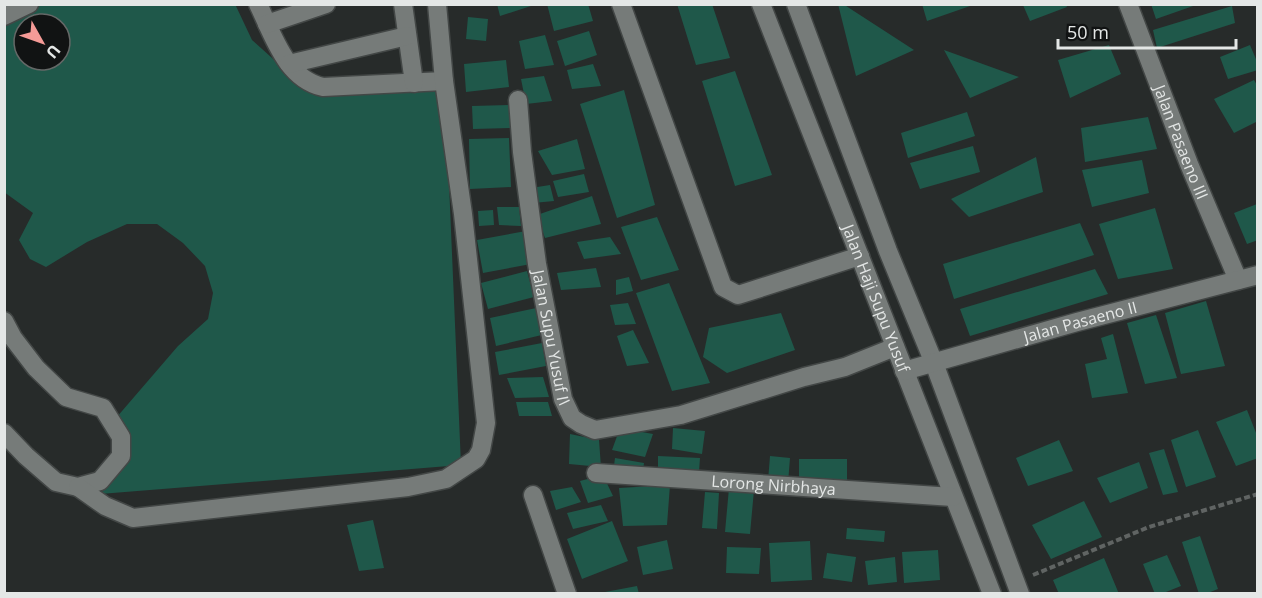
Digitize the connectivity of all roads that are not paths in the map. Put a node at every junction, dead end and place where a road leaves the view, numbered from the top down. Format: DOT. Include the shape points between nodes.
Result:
graph roads {
  1 [pos="29,4"];
  2 [pos="258,4"];
  3 [pos="326,4"];
  4 [pos="403,4"];
  5 [pos="437,4"];
  6 [pos="621,4"];
  7 [pos="761,4"];
  8 [pos="796,4"];
  9 [pos="1128,4"];
  10 [pos="4,16"];
  11 [pos="267,24"];
  12 [pos="407,36"];
  13 [pos="290,64"];
  14 [pos="444,81"];
  15 [pos="414,83"];
  16 [pos="518,100"];
  17 [pos="860,256"];
  18 [pos="1257,275"];
  19 [pos="1238,280"];
  20 [pos="4,321"];
  21 [pos="895,347"];
  22 [pos="934,363"];
  23 [pos="903,371"];
  24 [pos="4,433"];
  25 [pos="596,474"];
  26 [pos="78,487"];
  27 [pos="533,495"];
  28 [pos="953,497"];
  29 [pos="1018,588"];
  30 [pos="567,594"];
  31 [pos="992,594"];
  1 -- 10 [label="street"];
  2 -- 11 [label="street"];
  3 -- 11 [label="street"];
  4 -- 12 [label="street"];
  5 -- 14 [label="street"];
  6 -- 17 [label="street" via="723,288 738,295"];
  7 -- 17 [label="street, Jalan Haji Supu Yusuf"];
  8 -- 22 [label="street, Jalan Haji Supu Yusuf"];
  9 -- 19 [label="street, Jalan Pasaeno III"];
  11 -- 13 [label="street"];
  12 -- 13 [label="street"];
  12 -- 15 [label="street"];
  13 -- 15 [label="street" via="311,85 323,87"];
  14 -- 15 [label="street"];
  14 -- 26 [label="street" via="486,423 476,459 446,479 408,488 133,518 105,506"];
  16 -- 21 [label="street, Jalan Supu Yusuf II" via="537,264 563,399 572,418 581,424 595,429 681,415 845,367"];
  17 -- 21 [label="street, Jalan Haji Supu Yusuf"];
  18 -- 19 [label="street, Jalan Pasaeno II"];
  19 -- 22 [label="street, Jalan Pasaeno II"];
  20 -- 26 [label="street" via="36,368 66,397 103,408 121,437 121,456 100,481"];
  21 -- 23 [label="street, Jalan Haji Supu Yusuf"];
  22 -- 23 [label="street, Jalan Pasaeno II"];
  22 -- 29 [label="street, Jalan Haji Supu Yusuf"];
  23 -- 28 [label="street, Jalan Haji Supu Yusuf"];
  24 -- 26 [label="street" via="56,482"];
  25 -- 28 [label="street, Lorong Nirbhaya"];
  27 -- 30 [label="street"];
  28 -- 31 [label="street, Jalan Haji Supu Yusuf"];
}
